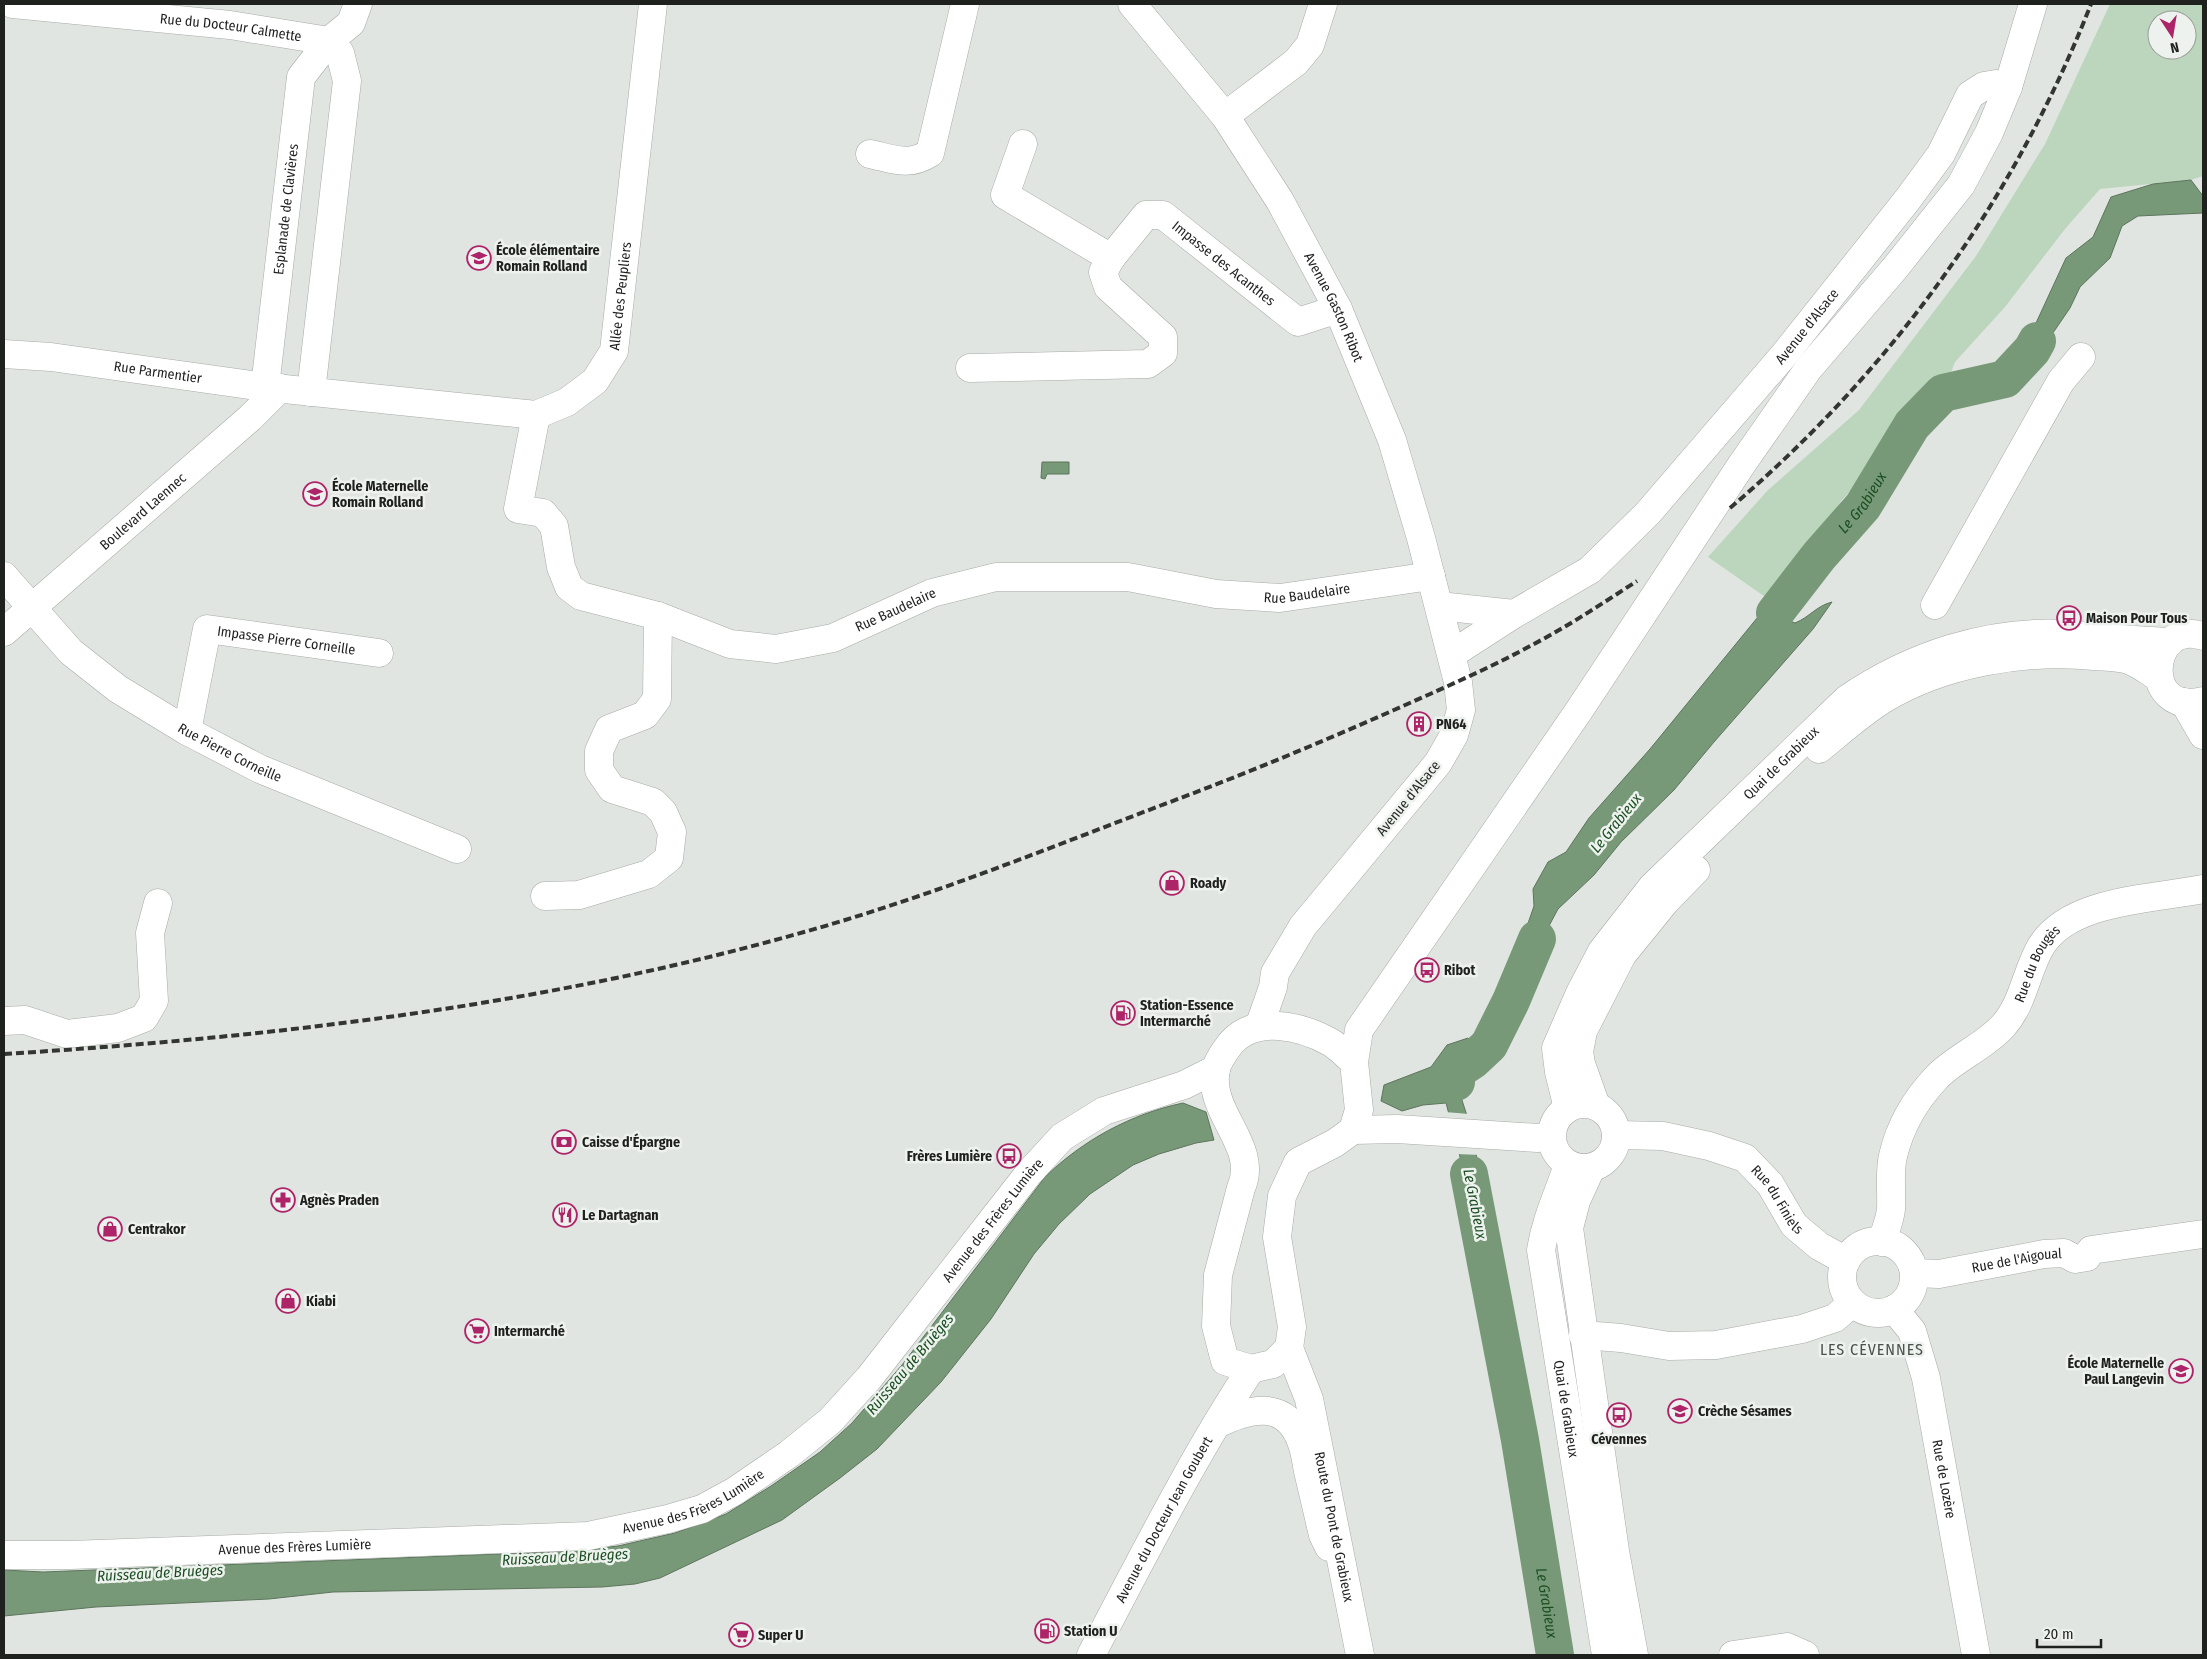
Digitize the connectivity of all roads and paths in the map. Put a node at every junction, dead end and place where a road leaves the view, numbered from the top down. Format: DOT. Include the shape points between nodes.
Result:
graph roads {
  1 [pos="13,4"];
  2 [pos="358,4"];
  3 [pos="653,4"];
  4 [pos="965,4"];
  5 [pos="1132,4"];
  6 [pos="1323,4"];
  7 [pos="2033,4"];
  8 [pos="232,14"];
  9 [pos="330,41"];
  10 [pos="2008,87"];
  11 [pos="1225,116"];
  12 [pos="1023,144"];
  13 [pos="870,154"];
  14 [pos="1111,258"];
  15 [pos="1338,310"];
  16 [pos="4,354"];
  17 [pos="2081,357"];
  18 [pos="970,368"];
  19 [pos="272,387"];
  20 [pos="311,392"];
  21 [pos="536,415"];
  22 [pos="4,576"];
  23 [pos="1431,576"];
  24 [pos="1935,605"];
  25 [pos="1439,606"];
  26 [pos="33,607"];
  27 [pos="1514,614"];
  28 [pos="658,616"];
  29 [pos="4,632"];
  30 [pos="2203,636"];
  31 [pos="2170,642"];
  32 [pos="379,653"];
  33 [pos="1452,654"];
  34 [pos="2158,677"];
  35 [pos="2193,702"];
  36 [pos="187,731"];
  37 [pos="2203,735"];
  38 [pos="457,849"];
  39 [pos="2203,889"];
  40 [pos="546,896"];
  41 [pos="158,903"];
  42 [pos="1272,987"];
  43 [pos="14,1021"];
  44 [pos="1287,1026"];
  45 [pos="1259,1027"];
  46 [pos="1359,1030"];
  47 [pos="1331,1042"];
  48 [pos="1354,1062"];
  49 [pos="1216,1082"];
  50 [pos="1596,1106"];
  51 [pos="1568,1108"];
  52 [pos="1356,1120"];
  53 [pos="1616,1135"];
  54 [pos="1544,1137"];
  55 [pos="1580,1167"];
  56 [pos="2203,1234"];
  57 [pos="1882,1242"];
  58 [pos="1846,1261"];
  59 [pos="1914,1273"];
  60 [pos="1852,1303"];
  61 [pos="1894,1309"];
  62 [pos="1583,1335"];
  63 [pos="1271,1360"];
  64 [pos="1225,1361"];
  65 [pos="1221,1418"];
  66 [pos="4,1555"];
  67 [pos="1344,1572"];
  68 [pos="1091,1655"];
  69 [pos="1360,1655"];
  70 [pos="1606,1655"];
  71 [pos="1634,1655"];
  72 [pos="1733,1655"];
  73 [pos="1805,1655"];
  74 [pos="1976,1655"];
  1 -- 8 [label="street, Rue du Docteur Calmette"];
  2 -- 9 [label="street, Esplanade de Clavières" via="351,23"];
  3 -- 21 [label="street, Allée des Peupliers" via="614,351 595,381 567,402"];
  4 -- 13 [label="street" via="930,153 909,162"];
  5 -- 11 [label="street, Avenue Gaston Ribot"];
  6 -- 11 [label="street" via="1310,45 1296,62"];
  7 -- 10 [label="street"];
  8 -- 9 [label="street, Rue du Docteur Calmette"];
  9 -- 19 [label="street, Esplanade de Clavières" via="300,78"];
  9 -- 20 [label="street" via="340,53 347,81"];
  10 -- 27 [label="street, Avenue d'Alsace" via="1984,86 1970,95 1941,154 1908,199 1784,355 1648,513 1590,570"];
  10 -- 46 [label="street" via="1989,133 1961,185 1809,368"];
  11 -- 15 [label="street, Avenue Gaston Ribot" via="1280,201"];
  12 -- 14 [label="street" via="1005,195"];
  14 -- 15 [label="street, Impasse des Acanthes" via="1146,215 1163,215 1298,322"];
  14 -- 18 [label="street, Impasse des Acanthes" via="1103,272 1108,287 1163,337 1163,353 1148,364"];
  15 -- 23 [label="street, Avenue Gaston Ribot" via="1392,440"];
  16 -- 19 [label="street, Rue Parmentier" via="51,357"];
  17 -- 24 [label="street" via="2061,381"];
  19 -- 20 [label="street, Rue Parmentier"];
  19 -- 26 [label="street, Boulevard Laennec" via="250,418"];
  20 -- 21 [label="street, Allée des Peupliers"];
  21 -- 28 [label="street, Rue Baudelaire" via="518,509 543,514 554,526 560,564 569,587 581,596"];
  22 -- 26 [label="street, Rue Pierre Corneille"];
  23 -- 25 [label="street, Avenue Gaston Ribot"];
  23 -- 28 [label="street, Rue Baudelaire" via="1280,598 1216,594 1128,577 996,577 932,593 833,638 776,649 730,644"];
  25 -- 27 [label="street"];
  25 -- 33 [label="street, Avenue Gaston Ribot"];
  26 -- 29 [label="street, Boulevard Laennec"];
  26 -- 36 [label="street, Rue Pierre Corneille" via="71,652 118,689"];
  27 -- 33 [label="street, Avenue d'Alsace"];
  28 -- 40 [label="street" via="656,699 645,715 609,729 599,751 599,770 612,789 653,802 663,812 672,832 669,858 649,874 579,895"];
  30 -- 31 [label="street, Quai de Grabieux" via="2184,635"];
  31 -- 34 [label="street" via="2159,658"];
  31 -- 51 [label="street, Quai de Grabieux" via="2063,634 2000,637 1951,648 1896,669 1847,699 1652,887 1602,951 1556,1048"];
  32 -- 36 [label="street, Impasse Pierre Corneille" via="207,629"];
  33 -- 42 [label="street, Avenue d'Alsace" via="1461,710 1454,735 1438,763 1303,926 1280,962"];
  34 -- 35 [label="street" via="2164,690 2172,697"];
  34 -- 50 [label="street, Quai de Grabieux" via="2126,659 2065,653 2003,658 1958,667 1884,699 1860,715 1812,755 1672,894 1622,954 1584,1031 1579,1052"];
  35 -- 37 [label="street"];
  36 -- 38 [label="street, Rue Pierre Corneille" via="260,769"];
  39 -- 57 [label="street, Rue du Bougès" via="2104,907 2081,914 2057,928 2040,947 2020,1000 2003,1026 1938,1076 1911,1107 1893,1156 1890,1211"];
  41 -- 43 [label="street" via="150,933 154,1001 144,1018 118,1028 66,1034"];
  42 -- 44 [label="street"];
  42 -- 45 [label="street, Avenue d'Alsace"];
  44 -- 45 [label="street"];
  44 -- 47 [label="street"];
  45 -- 49 [label="street" via="1239,1034 1224,1052"];
  46 -- 47 [label="street"];
  46 -- 48 [label="street"];
  47 -- 48 [label="street"];
  48 -- 52 [label="street"];
  49 -- 64 [label="street, Avenue du Docteur Jean Goubert" via="1241,1148 1246,1177 1218,1275 1216,1326"];
  49 -- 66 [label="street, Avenue des Frères Lumière" via="1210,1095 1184,1085 1104,1111 1062,1137 1029,1173 869,1378 830,1421 735,1491 702,1508 668,1519 588,1536"];
  50 -- 51 [label="street" via="1577,1104"];
  50 -- 53 [label="street" via="1608,1114 1615,1125"];
  51 -- 54 [label="street"];
  52 -- 54 [label="street" via="1397,1129"];
  52 -- 63 [label="street" via="1335,1143 1298,1162 1282,1196 1276,1237 1292,1327"];
  53 -- 55 [label="street" via="1613,1152 1604,1162"];
  53 -- 58 [label="street, Rue du Finiels" via="1663,1136 1745,1158 1770,1184 1794,1225 1819,1246"];
  54 -- 55 [label="street" via="1559,1158"];
  55 -- 62 [label="street, Quai de Grabieux" via="1569,1228"];
  55 -- 70 [label="street, Quai de Grabieux" via="1558,1196 1545,1224 1541,1250"];
  56 -- 59 [label="street, Rue de l'Aigoual" via="2091,1250 2088,1257 2075,1259 2064,1253 2044,1254 1939,1274"];
  57 -- 58 [label="street" via="1861,1246"];
  57 -- 59 [label="street" via="1903,1252"];
  58 -- 60 [label="street" via="1842,1283"];
  59 -- 61 [label="street" via="1909,1294"];
  60 -- 61 [label="street" via="1872,1313"];
  60 -- 62 [label="street" via="1835,1318 1810,1326 1716,1345 1669,1346"];
  61 -- 74 [label="street, Rue de Lozère" via="1912,1331 1926,1378"];
  62 -- 71 [label="street, Quai de Grabieux"];
  63 -- 64 [label="street"];
  63 -- 65 [label="street, Avenue du Docteur Jean Goubert"];
  63 -- 67 [label="street, Route du Pont de Grabieux" via="1309,1398"];
  64 -- 65 [label="street, Avenue du Docteur Jean Goubert"];
  65 -- 67 [label="street" via="1267,1410 1279,1413 1291,1422 1301,1440 1323,1535"];
  65 -- 68 [label="street, Avenue du Docteur Jean Goubert"];
  67 -- 69 [label="street, Route du Pont de Grabieux"];
  72 -- 73 [label="street" via="1787,1647"];
}
